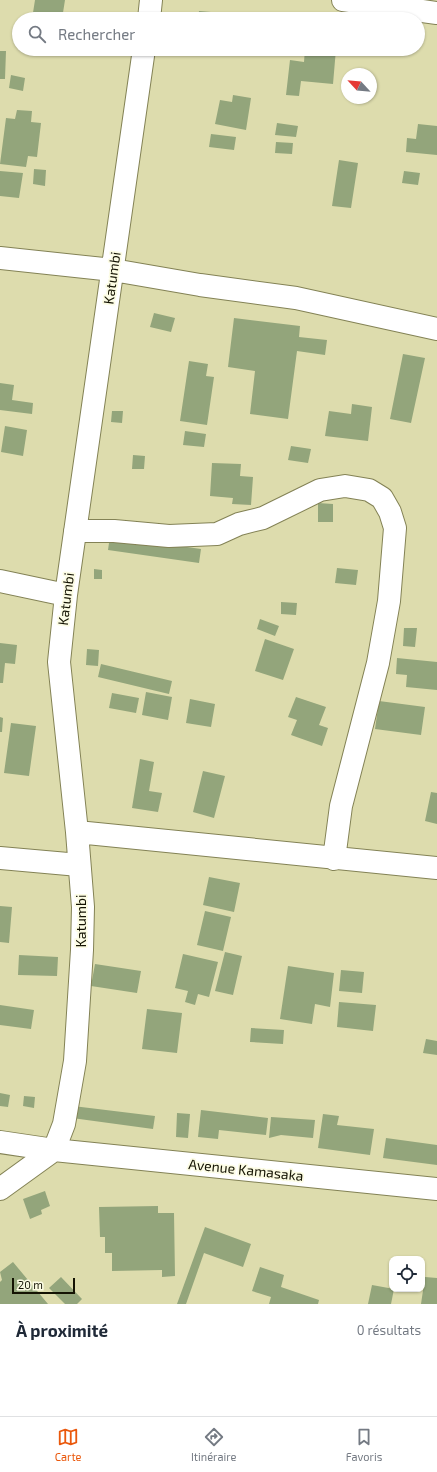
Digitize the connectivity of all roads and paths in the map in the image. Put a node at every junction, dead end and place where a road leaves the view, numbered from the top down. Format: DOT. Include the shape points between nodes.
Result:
graph roads {
  1 [pos="151,0"];
  2 [pos="343,0"];
  3 [pos="150,12"];
  4 [pos="437,13"];
  5 [pos="143,56"];
  6 [pos="0,258"];
  7 [pos="113,270"];
  8 [pos="437,329"];
  9 [pos="75,531"];
  10 [pos="0,581"];
  11 [pos="66,595"];
  12 [pos="77,832"];
  13 [pos="0,858"];
  14 [pos="334,859"];
  15 [pos="79,865"];
  16 [pos="437,868"];
  17 [pos="0,1142"];
  18 [pos="54,1150"];
  19 [pos="0,1189"];
  20 [pos="437,1189"];
  1 -- 3 [label="street"];
  2 -- 4 [label="street"];
  5 -- 7 [label="street, Katumbi"];
  6 -- 7 [label="street"];
  7 -- 8 [label="street" via="296,298"];
  7 -- 9 [label="street, Katumbi"];
  9 -- 11 [label="street, Katumbi"];
  9 -- 14 [label="street" via="114,531 169,536 217,534 239,524 263,518 320,490 345,486 369,490 382,498 395,528 389,601 378,663 341,806"];
  10 -- 11 [label="street"];
  11 -- 12 [label="street, Katumbi" via="59,662"];
  12 -- 14 [label="street"];
  12 -- 15 [label="street, Katumbi"];
  13 -- 15 [label="street"];
  14 -- 16 [label="street"];
  15 -- 18 [label="street, Katumbi" via="83,908 75,1061 64,1124"];
  17 -- 18 [label="street, Avenue Kamasaka"];
  18 -- 19 [label="street"];
  18 -- 20 [label="street, Avenue Kamasaka"];
}
